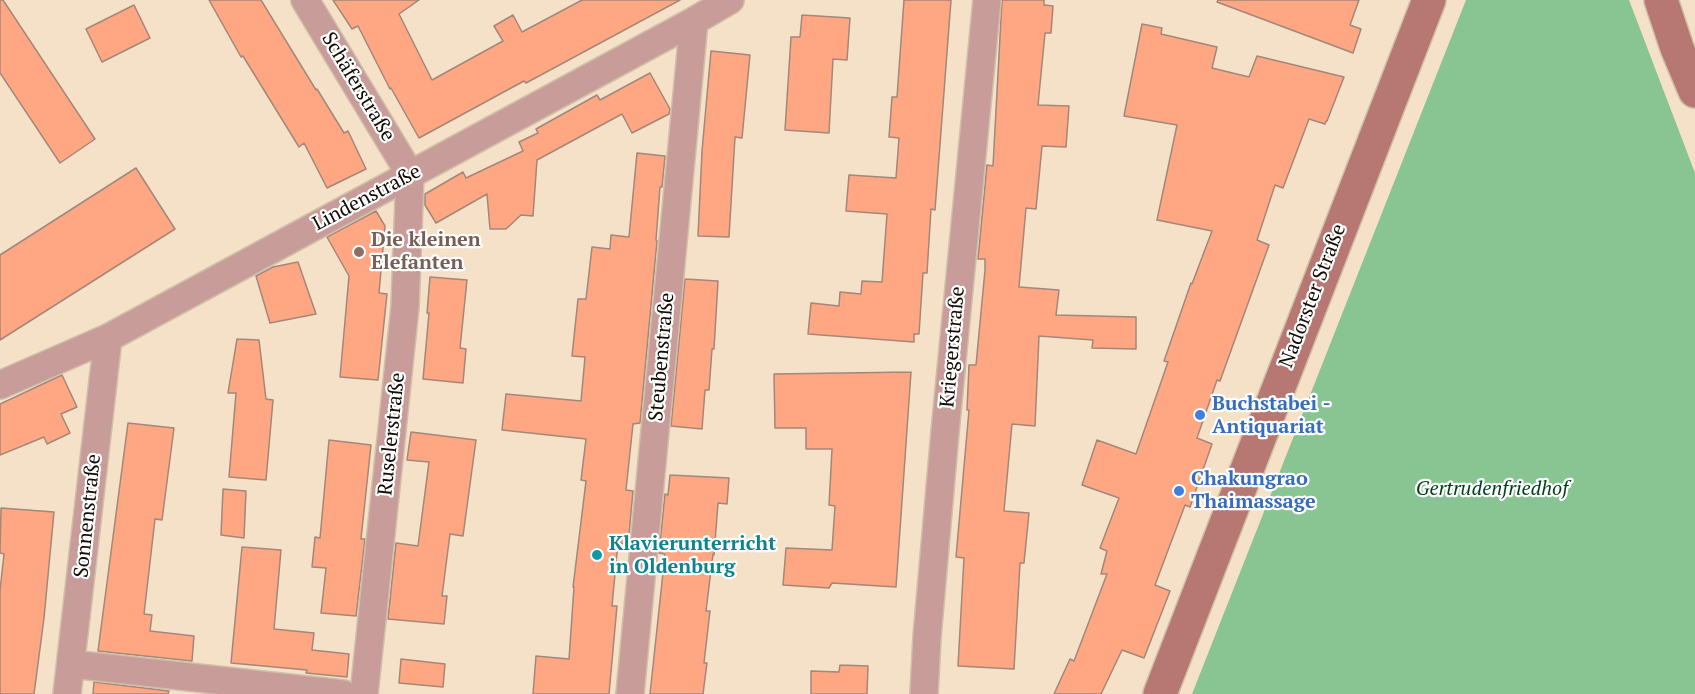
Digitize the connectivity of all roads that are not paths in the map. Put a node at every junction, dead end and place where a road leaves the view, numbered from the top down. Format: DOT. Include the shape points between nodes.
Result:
graph roads {
  1 [pos="305,0"];
  2 [pos="730,0"];
  3 [pos="987,0"];
  4 [pos="1429,0"];
  5 [pos="1661,0"];
  6 [pos="694,21"];
  7 [pos="1686,44"];
  8 [pos="1695,91"];
  9 [pos="410,174"];
  10 [pos="108,338"];
  11 [pos="0,385"];
  12 [pos="71,664"];
  13 [pos="67,694"];
  14 [pos="342,694"];
  15 [pos="364,694"];
  16 [pos="630,694"];
  17 [pos="924,694"];
  18 [pos="1160,694"];
  1 -- 9 [label="street, Schäferstraße"];
  2 -- 6 [label="street, Lindenstraße"];
  3 -- 17 [label="street, Kriegerstraße"];
  4 -- 18 [label="street, Nadorster Straße"];
  5 -- 7 [label="street"];
  6 -- 9 [label="street, Lindenstraße"];
  6 -- 16 [label="street, Steubenstraße"];
  7 -- 8 [label="street"];
  9 -- 10 [label="street, Lindenstraße"];
  9 -- 15 [label="street, Ruselerstraße" via="405,307"];
  10 -- 11 [label="street, Lindenstraße"];
  10 -- 12 [label="street, Sonnenstraße"];
  12 -- 13 [label="street, Sonnenstraße"];
  12 -- 14 [label="street"];
}
